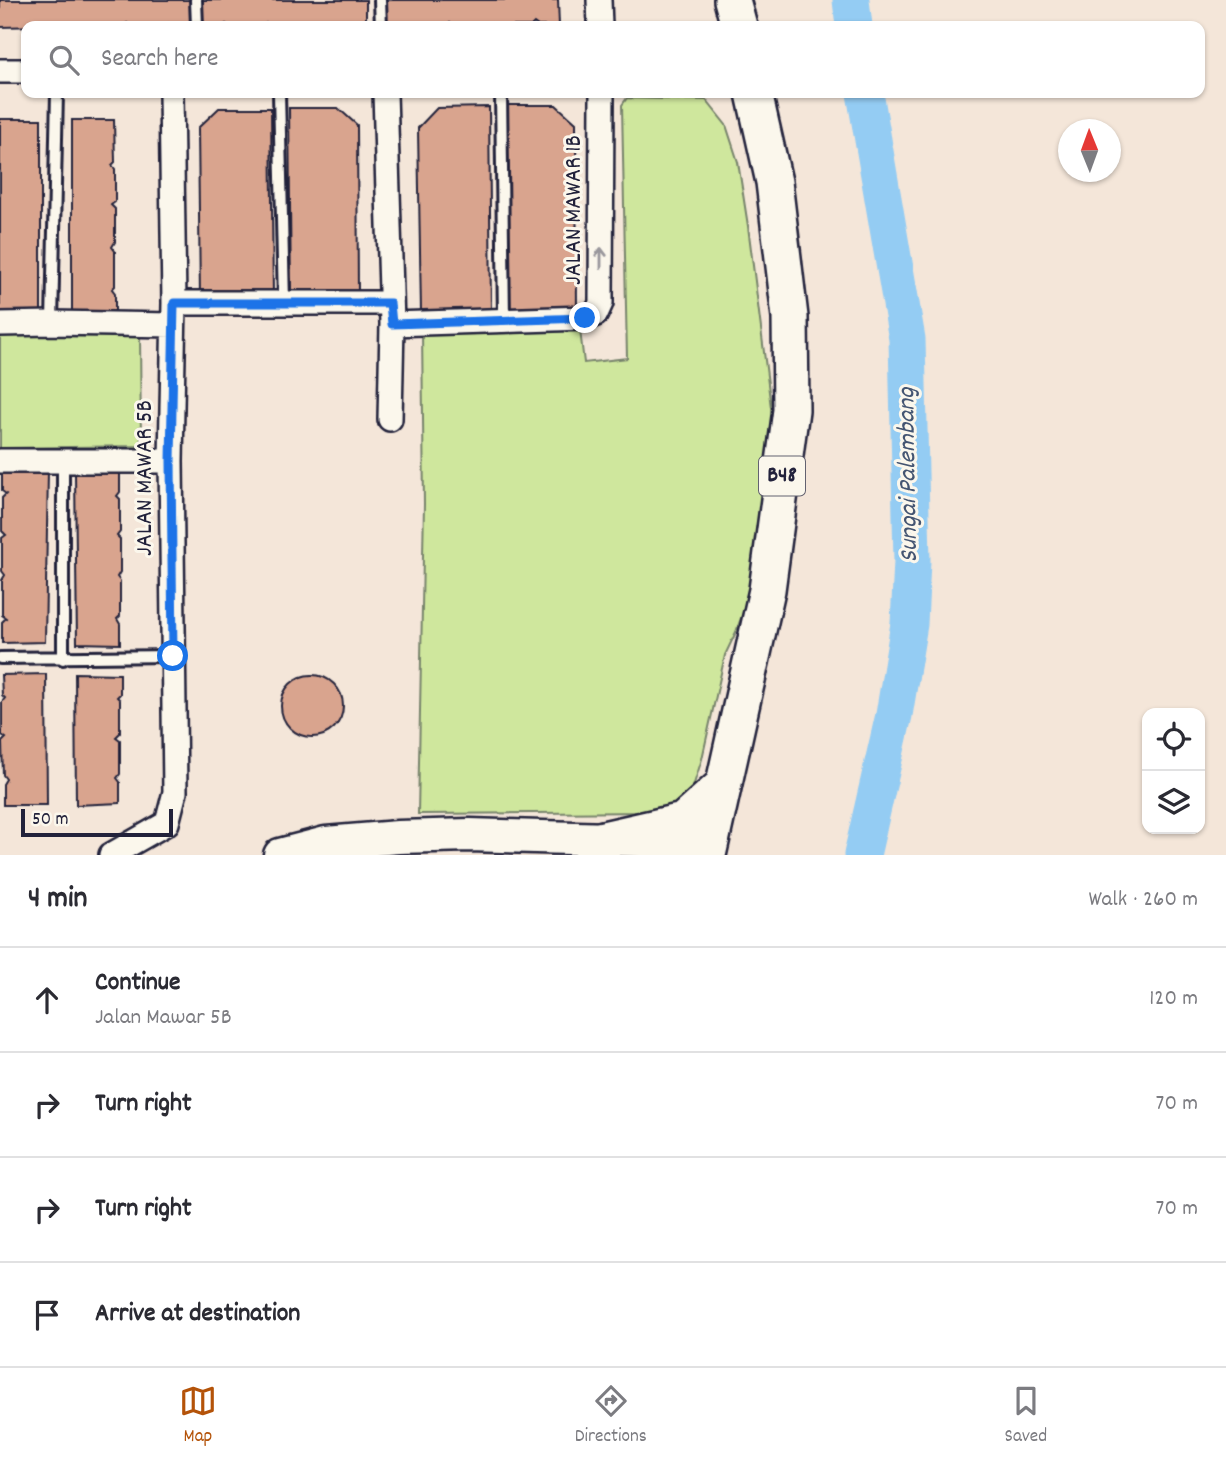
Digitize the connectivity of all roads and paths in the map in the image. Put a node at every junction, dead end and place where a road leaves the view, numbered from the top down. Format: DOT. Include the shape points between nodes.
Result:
graph roads {
  1 [pos="196,0"];
  2 [pos="380,0"];
  3 [pos="599,0"];
  4 [pos="732,0"];
  5 [pos="197,21"];
  6 [pos="381,21"];
  7 [pos="600,21"];
  8 [pos="737,21"];
  9 [pos="0,71"];
  10 [pos="21,71"];
  11 [pos="57,98"];
  12 [pos="170,98"];
  13 [pos="279,98"];
  14 [pos="385,98"];
  15 [pos="501,98"];
  16 [pos="601,98"];
  17 [pos="755,98"];
  18 [pos="284,302"];
  19 [pos="391,313"];
  20 [pos="173,314"];
  21 [pos="504,319"];
  22 [pos="52,323"];
  23 [pos="0,324"];
  24 [pos="390,419"];
  25 [pos="63,459"];
  26 [pos="0,461"];
  27 [pos="171,461"];
  28 [pos="173,656"];
  29 [pos="0,658"];
  30 [pos="63,659"];
  31 [pos="723,785"];
  32 [pos="603,839"];
  33 [pos="709,849"];
  34 [pos="111,855"];
  35 [pos="280,855"];
  1 -- 5 [label="lane"];
  2 -- 6 [label="lane"];
  3 -- 7 [label="street"];
  4 -- 8 [label="main road"];
  9 -- 10 [label="street"];
  11 -- 22 [label="lane"];
  12 -- 20 [label="street, JALAN MAWAR 5B"];
  13 -- 18 [label="lane"];
  14 -- 19 [label="street"];
  15 -- 21 [label="lane"];
  21 -- 16 [label="street, JALAN MAWAR 1B, one-way" via="585,318 596,314 601,303"];
  17 -- 31 [label="main road, B48" via="774,182 790,317 791,410 767,590"];
  18 -- 19 [label="street"];
  18 -- 20 [label="street"];
  19 -- 21 [label="street"];
  19 -- 24 [label="street"];
  20 -- 22 [label="street"];
  20 -- 27 [label="street, JALAN MAWAR 5B"];
  22 -- 23 [label="street"];
  25 -- 26 [label="street"];
  25 -- 27 [label="street"];
  25 -- 30 [label="lane"];
  27 -- 28 [label="street, JALAN MAWAR 5B"];
  28 -- 30 [label="lane"];
  28 -- 34 [label="street, JALAN MAWAR 5B" via="175,792 167,823"];
  29 -- 30 [label="lane"];
  31 -- 32 [label="main road" via="682,821"];
  31 -- 33 [label="main road, B48"];
  32 -- 33 [label="main road"];
  32 -- 35 [label="main road" via="398,837 326,843"];
}
